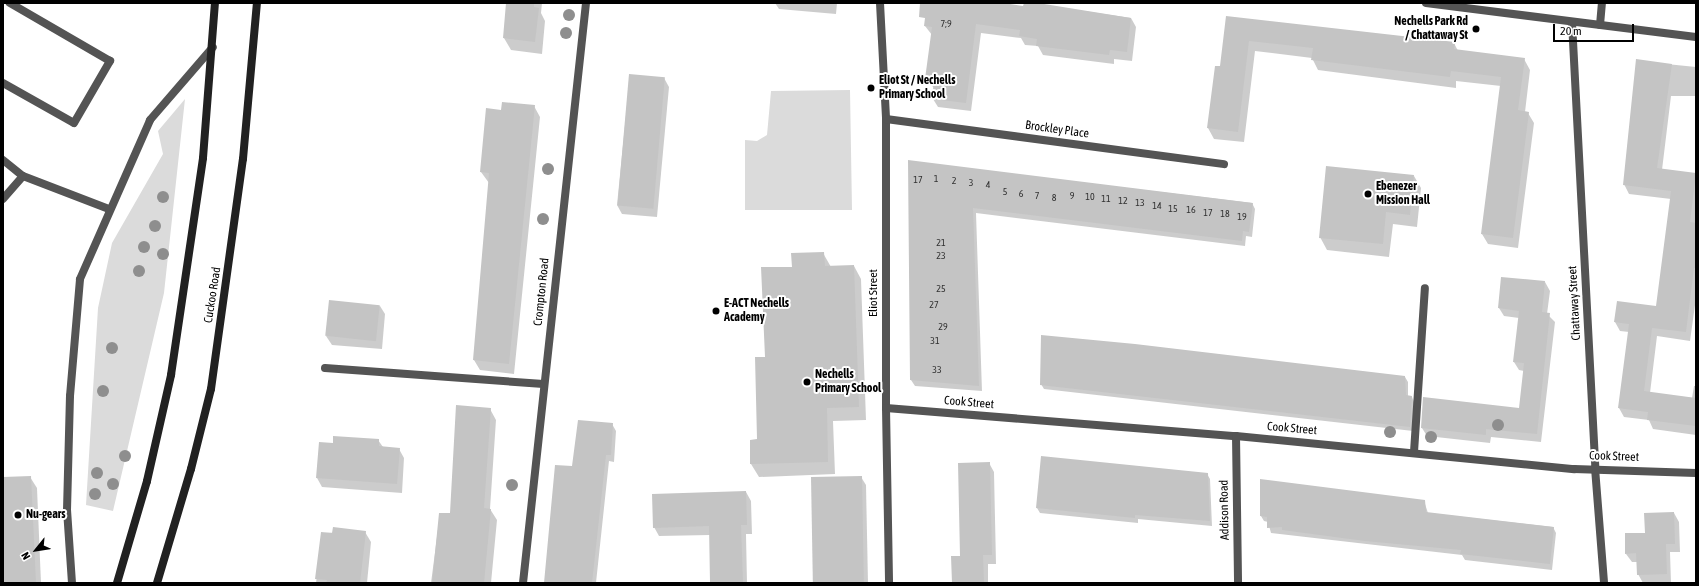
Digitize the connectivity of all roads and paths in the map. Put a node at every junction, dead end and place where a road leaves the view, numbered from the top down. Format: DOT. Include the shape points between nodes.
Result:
graph roads {
  1 [pos="10,3"];
  2 [pos="215,3"];
  3 [pos="257,3"];
  4 [pos="586,3"];
  5 [pos="880,3"];
  6 [pos="1426,3"];
  7 [pos="1602,3"];
  8 [pos="1572,22"];
  9 [pos="1600,25"];
  10 [pos="1696,37"];
  11 [pos="213,47"];
  12 [pos="3,83"];
  13 [pos="886,119"];
  14 [pos="3,160"];
  15 [pos="1224,164"];
  16 [pos="23,176"];
  17 [pos="3,198"];
  18 [pos="109,209"];
  19 [pos="1425,288"];
  20 [pos="325,368"];
  21 [pos="543,384"];
  22 [pos="886,408"];
  23 [pos="1236,436"];
  24 [pos="1414,452"];
  25 [pos="1595,468"];
  26 [pos="1696,472"];
  27 [pos="72,583"];
  28 [pos="117,583"];
  29 [pos="157,583"];
  30 [pos="523,583"];
  31 [pos="889,583"];
  32 [pos="1238,583"];
  33 [pos="1604,583"];
  1 -- 12 [label="street" via="110,62 74,123"];
  2 -- 11 [label="main road"];
  3 -- 29 [label="main road, Cuckoo Road" via="242,166 211,389 191,469"];
  4 -- 21 [label="street, Crompton Road"];
  5 -- 13 [label="street, Eliot Street"];
  6 -- 8 [label="street"];
  7 -- 9 [label="street"];
  8 -- 9 [label="street"];
  8 -- 25 [label="street, Chattaway Street"];
  9 -- 10 [label="street"];
  11 -- 18 [label="street" via="150,120"];
  11 -- 28 [label="main road" via="203,158 170,375 147,481"];
  13 -- 15 [label="street, Brockley Place"];
  13 -- 22 [label="street, Eliot Street"];
  14 -- 16 [label="street"];
  16 -- 17 [label="street"];
  16 -- 18 [label="street"];
  18 -- 27 [label="street" via="80,279 70,396 67,510"];
  19 -- 24 [label="street"];
  20 -- 21 [label="street"];
  21 -- 30 [label="street, Crompton Road"];
  22 -- 23 [label="street, Cook Street"];
  22 -- 31 [label="street, Eliot Street"];
  23 -- 24 [label="street, Cook Street"];
  23 -- 32 [label="street, Addison Road"];
  24 -- 25 [label="street, Cook Street" via="1574,469"];
  25 -- 26 [label="street, Cook Street"];
  25 -- 33 [label="street, Chattaway Street"];
}
